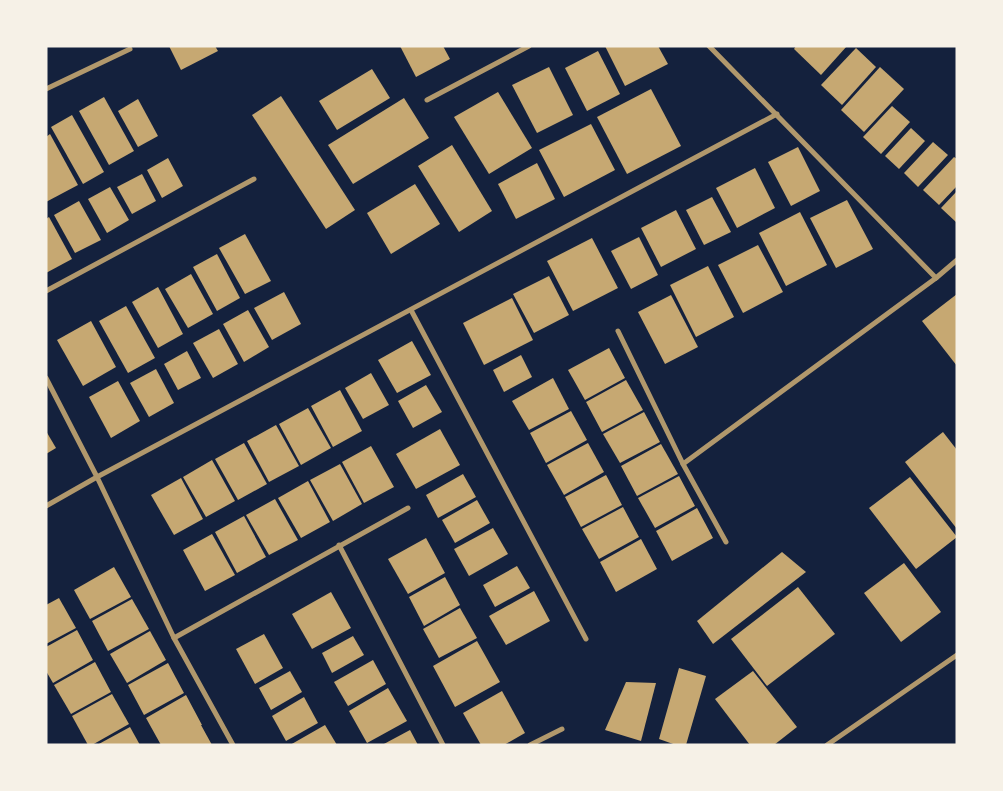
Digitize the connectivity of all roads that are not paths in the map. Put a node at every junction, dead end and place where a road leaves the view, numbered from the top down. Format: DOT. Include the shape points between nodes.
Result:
graph roads {
  1 [pos="529,46"];
  2 [pos="709,46"];
  3 [pos="130,49"];
  4 [pos="46,89"];
  5 [pos="427,100"];
  6 [pos="777,114"];
  7 [pos="254,179"];
  8 [pos="957,260"];
  9 [pos="936,278"];
  10 [pos="46,291"];
  11 [pos="411,310"];
  12 [pos="618,331"];
  13 [pos="46,378"];
  14 [pos="682,464"];
  15 [pos="97,477"];
  16 [pos="46,506"];
  17 [pos="408,508"];
  18 [pos="726,542"];
  19 [pos="339,546"];
  20 [pos="174,638"];
  21 [pos="586,638"];
  22 [pos="957,655"];
  23 [pos="562,729"];
  24 [pos="233,745"];
  25 [pos="443,745"];
  26 [pos="530,745"];
  27 [pos="827,745"];
  1 -- 5 [label="street"];
  2 -- 6 [label="street"];
  3 -- 4 [label="street"];
  6 -- 9 [label="street"];
  6 -- 11 [label="street"];
  7 -- 10 [label="street"];
  8 -- 9 [label="street"];
  9 -- 14 [label="street"];
  11 -- 15 [label="street"];
  11 -- 21 [label="street"];
  12 -- 14 [label="street"];
  13 -- 15 [label="street"];
  14 -- 18 [label="street"];
  15 -- 16 [label="street"];
  15 -- 20 [label="street"];
  17 -- 19 [label="street"];
  19 -- 20 [label="street"];
  19 -- 25 [label="street"];
  20 -- 24 [label="street"];
  22 -- 27 [label="street"];
  23 -- 26 [label="street"];
}
